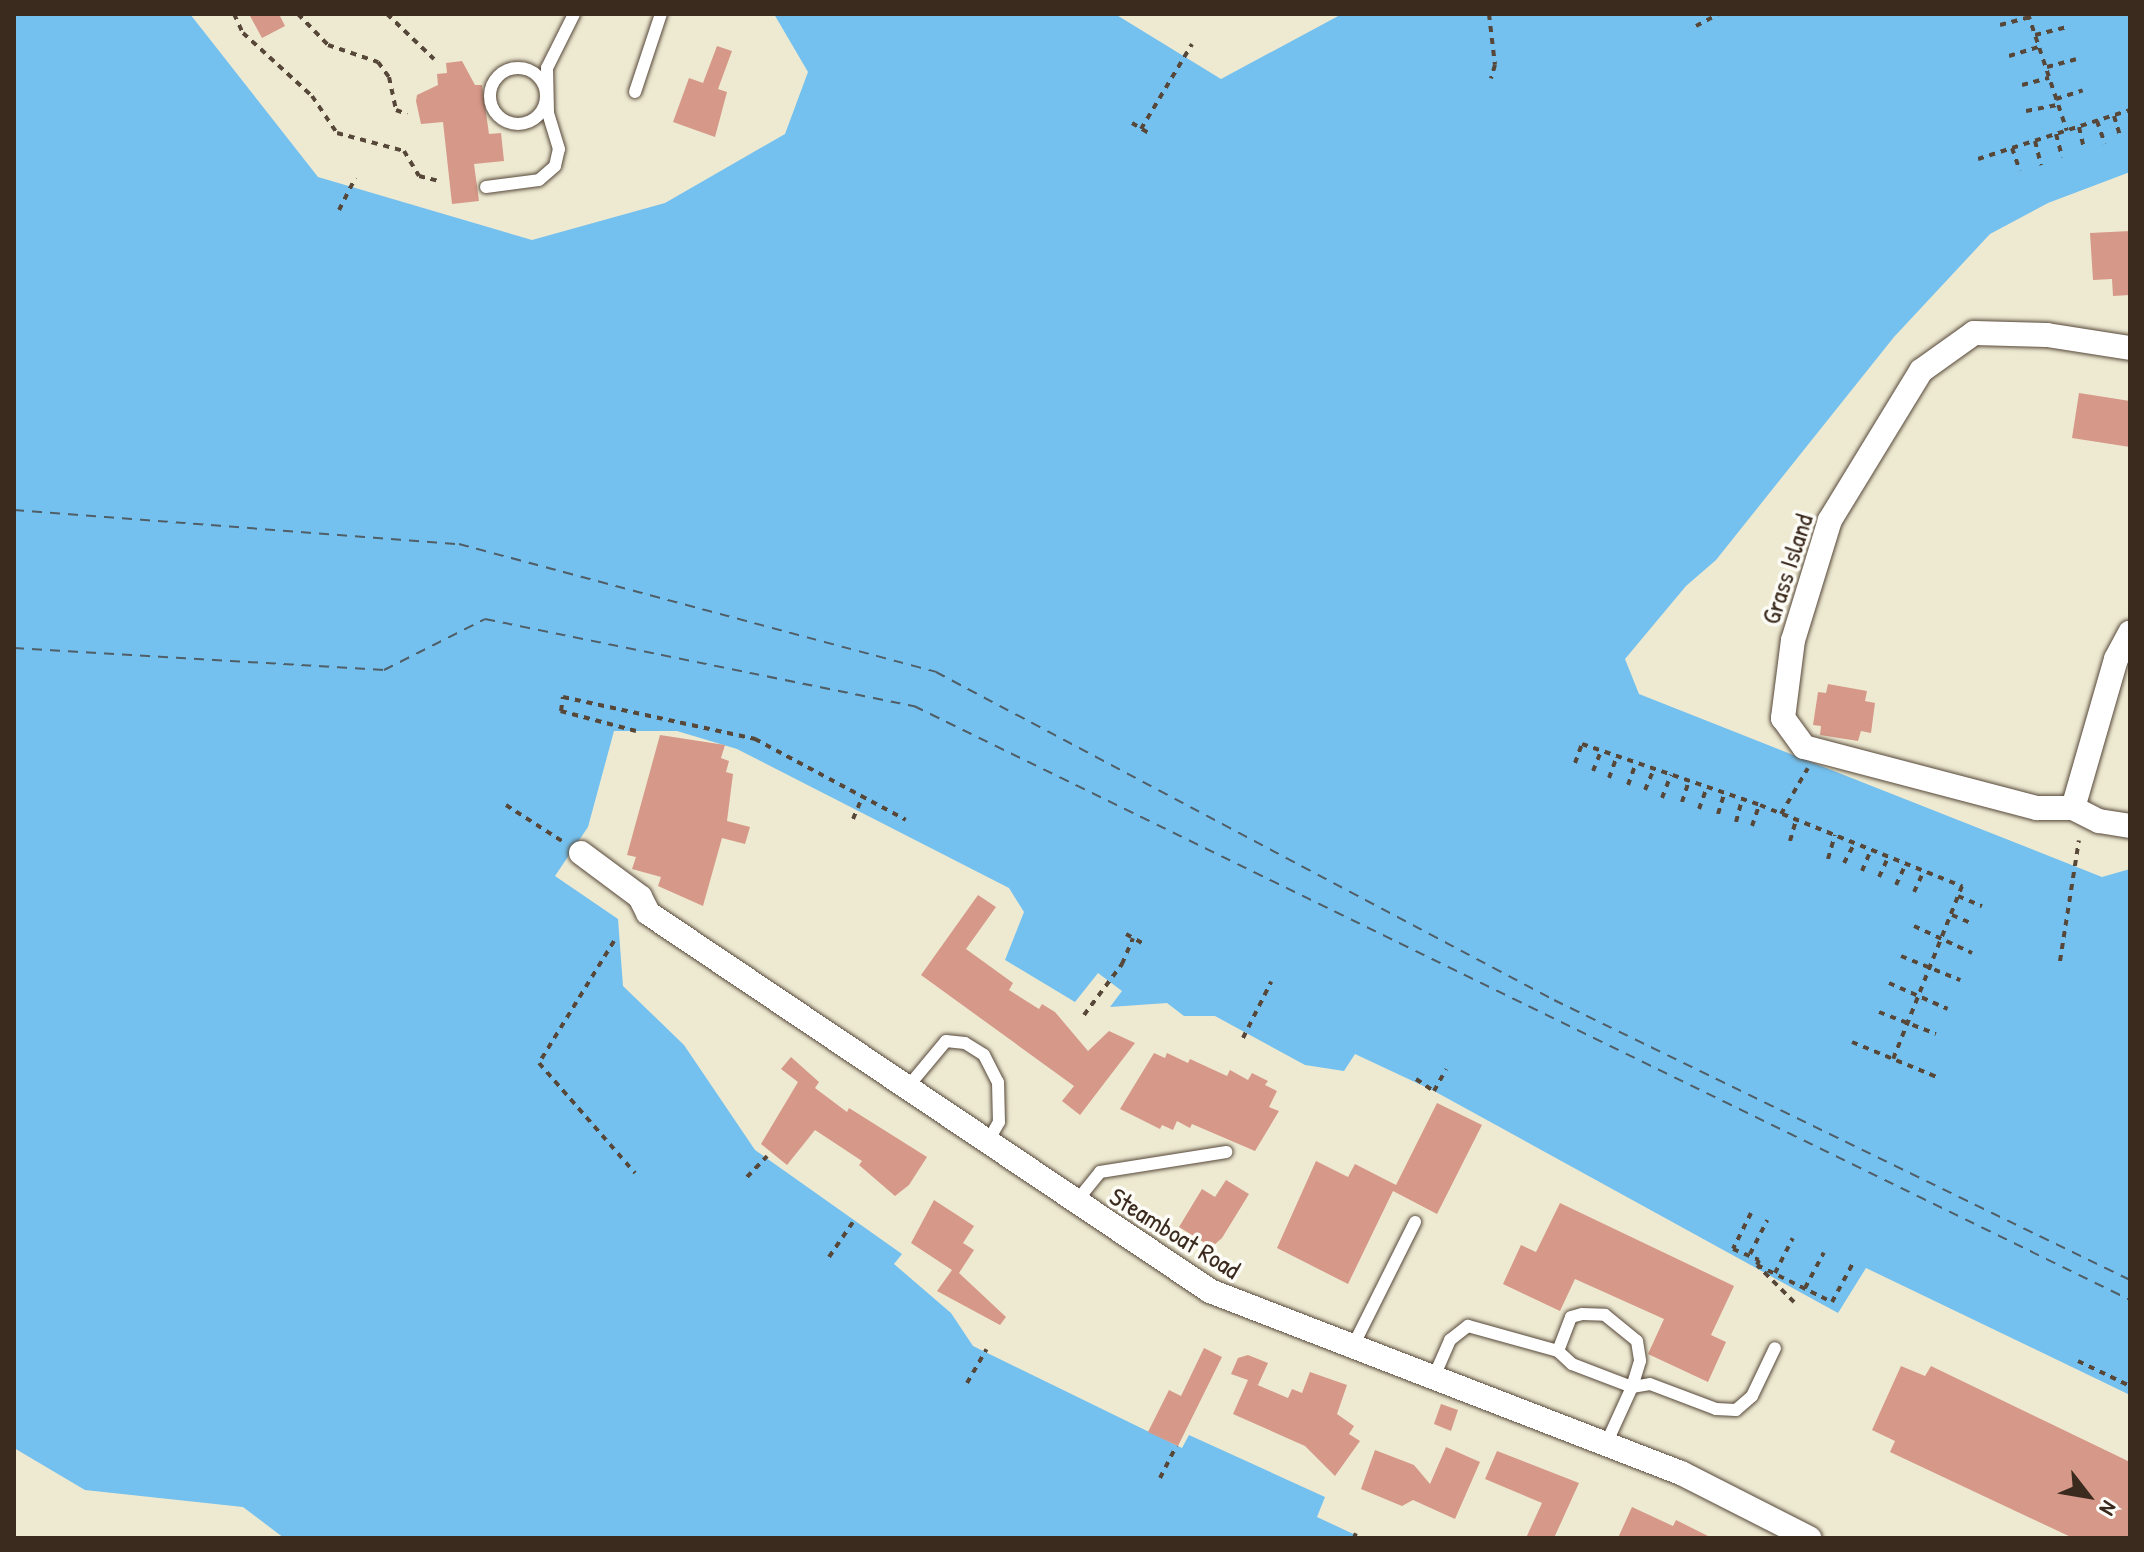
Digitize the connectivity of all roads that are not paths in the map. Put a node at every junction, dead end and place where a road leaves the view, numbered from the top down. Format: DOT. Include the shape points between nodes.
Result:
graph roads {
  1 [pos="574,14"];
  2 [pos="661,14"];
  3 [pos="635,92"];
  4 [pos="547,97"];
  5 [pos="486,187"];
  6 [pos="2130,348"];
  7 [pos="2130,633"];
  8 [pos="2073,808"];
  9 [pos="2130,826"];
  10 [pos="581,853"];
  11 [pos="906,1089"];
  12 [pos="987,1143"];
  13 [pos="1226,1152"];
  14 [pos="1075,1203"];
  15 [pos="1415,1222"];
  16 [pos="1352,1348"];
  17 [pos="1775,1348"];
  18 [pos="1558,1351"];
  19 [pos="1433,1379"];
  20 [pos="1632,1387"];
  21 [pos="1606,1444"];
  22 [pos="1809,1538"];
  1 -- 4 [label="lane" via="547,68"];
  2 -- 3 [label="lane"];
  4 -- 4 [label="lane" via="540,115 523,124 504,121 490,96 495,79 519,67 542,80"];
  4 -- 5 [label="lane" via="559,149 555,166 539,180"];
  6 -- 8 [label="street, Grass Island" via="2047,335 1974,333 1921,371 1830,520 1793,640 1784,703 1783,718 1804,747 2037,808"];
  7 -- 8 [label="street" via="2116,659"];
  8 -- 9 [label="street, Grass Island" via="2099,821"];
  10 -- 11 [label="street, Steamboat Road" via="640,897 648,913"];
  11 -- 12 [label="street, Steamboat Road"];
  11 -- 12 [label="lane" via="946,1041 965,1043 984,1055 998,1082 999,1122"];
  12 -- 14 [label="street, Steamboat Road"];
  13 -- 14 [label="lane" via="1100,1172"];
  14 -- 16 [label="street, Steamboat Road" via="1210,1291"];
  15 -- 16 [label="lane"];
  16 -- 19 [label="street, Steamboat Road"];
  17 -- 20 [label="lane" via="1752,1396 1736,1410 1716,1409 1650,1384"];
  18 -- 19 [label="lane" via="1468,1326 1450,1340"];
  18 -- 20 [label="lane" via="1572,1364"];
  18 -- 20 [label="lane" via="1571,1317 1605,1315 1637,1341 1640,1361"];
  19 -- 21 [label="street, Steamboat Road"];
  20 -- 21 [label="lane"];
  21 -- 22 [label="street, Steamboat Road" via="1681,1473"];
}
